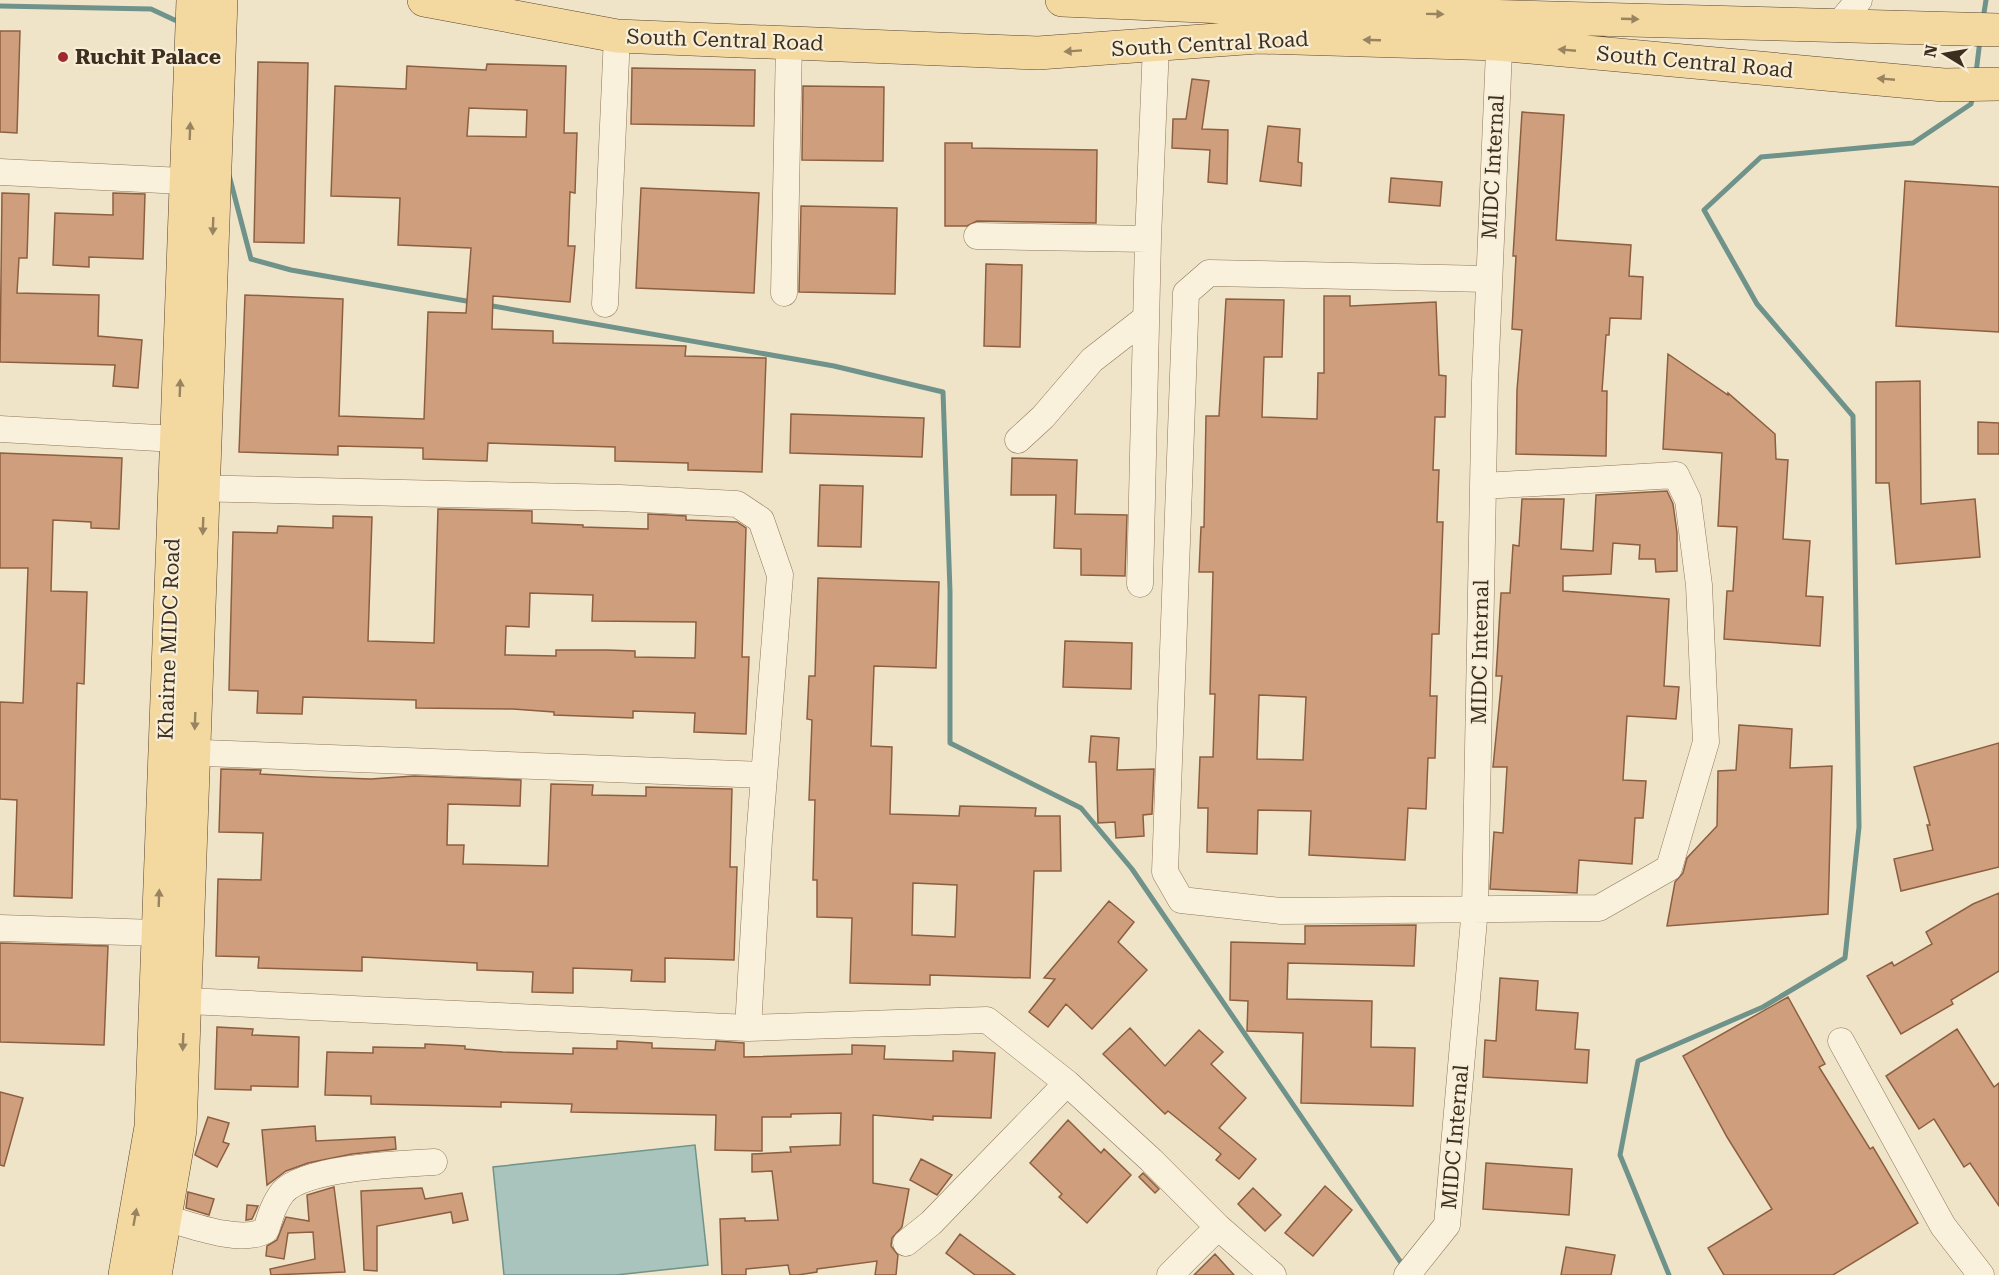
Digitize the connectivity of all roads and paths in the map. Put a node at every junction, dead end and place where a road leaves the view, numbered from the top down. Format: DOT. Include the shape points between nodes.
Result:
graph roads {
  1 [pos="194,0"];
  2 [pos="221,0"];
  3 [pos="424,0"];
  4 [pos="1062,0"];
  5 [pos="1859,0"];
  6 [pos="1334,5"];
  7 [pos="1368,6"];
  8 [pos="1837,26"];
  9 [pos="1500,30"];
  10 [pos="1999,30"];
  11 [pos="617,36"];
  12 [pos="789,43"];
  13 [pos="1156,45"];
  14 [pos="1982,84"];
  15 [pos="0,172"];
  16 [pos="202,182"];
  17 [pos="977,237"];
  18 [pos="1148,239"];
  19 [pos="1488,279"];
  20 [pos="784,293"];
  21 [pos="605,304"];
  22 [pos="1146,318"];
  23 [pos="0,429"];
  24 [pos="192,440"];
  25 [pos="1018,440"];
  26 [pos="1483,486"];
  27 [pos="190,488"];
  28 [pos="1140,584"];
  29 [pos="179,752"];
  30 [pos="764,775"];
  31 [pos="1475,908"];
  32 [pos="0,928"];
  33 [pos="157,933"];
  34 [pos="169,1000"];
  35 [pos="748,1028"];
  36 [pos="1841,1041"];
  37 [pos="1067,1083"];
  38 [pos="434,1162"];
  39 [pos="166,1218"];
  40 [pos="1218,1227"];
  41 [pos="906,1243"];
  42 [pos="125,1275"];
  43 [pos="155,1275"];
  44 [pos="1170,1275"];
  45 [pos="1273,1275"];
  46 [pos="1407,1275"];
  47 [pos="1981,1275"];
  16 -- 1 [label="main road, Khairne MIDC Road, one-way"];
  2 -- 16 [label="main road, Khairne MIDC Road"];
  3 -- 11 [label="main road, South Central Road"];
  4 -- 6 [label="main road, South Central Road"];
  5 -- 8 [label="street"];
  6 -- 7 [label="main road, South Central Road"];
  7 -- 9 [label="main road, South Central Road, one-way"];
  9 -- 8 [label="main road, South Central Road, one-way"];
  8 -- 10 [label="main road, South Central Road"];
  9 -- 13 [label="main road, South Central Road, one-way" via="1258,37"];
  14 -- 9 [label="main road, South Central Road, one-way" via="1944,85"];
  9 -- 19 [label="street, MIDC Internal"];
  11 -- 12 [label="main road, South Central Road"];
  11 -- 21 [label="street"];
  13 -- 12 [label="main road, South Central Road, one-way" via="1038,53"];
  12 -- 20 [label="street"];
  13 -- 18 [label="street"];
  15 -- 16 [label="street"];
  16 -- 24 [label="main road, Khairne MIDC Road"];
  17 -- 18 [label="street"];
  18 -- 22 [label="street"];
  19 -- 26 [label="street, MIDC Internal"];
  19 -- 31 [label="street" via="1209,273 1186,293 1165,872 1181,900 1281,912"];
  22 -- 25 [label="street" via="1092,360"];
  22 -- 28 [label="street"];
  23 -- 24 [label="street"];
  24 -- 27 [label="main road, Khairne MIDC Road"];
  26 -- 31 [label="street, MIDC Internal"];
  26 -- 31 [label="street" via="1676,476 1688,500 1699,585 1706,742 1669,868 1599,908"];
  27 -- 29 [label="main road, Khairne MIDC Road"];
  27 -- 30 [label="street" via="737,504 761,520 780,575"];
  29 -- 30 [label="street"];
  33 -- 29 [label="main road, Khairne MIDC Road, one-way"];
  29 -- 34 [label="main road, Khairne MIDC Road"];
  30 -- 35 [label="street"];
  31 -- 46 [label="street, MIDC Internal" via="1447,1225"];
  32 -- 33 [label="street"];
  33 -- 34 [label="main road, Khairne MIDC Road"];
  34 -- 35 [label="street"];
  34 -- 39 [label="main road, Khairne MIDC Road, one-way" via="180,1130"];
  42 -- 34 [label="main road, Khairne MIDC Road, one-way"];
  35 -- 37 [label="street" via="987,1020"];
  36 -- 47 [label="street" via="1943,1226"];
  37 -- 40 [label="street"];
  37 -- 41 [label="street" via="931,1223"];
  38 -- 39 [label="street" via="366,1166 314,1178 285,1190 276,1201 266,1230 253,1236 213,1232"];
  39 -- 43 [label="main road, Khairne MIDC Road"];
  40 -- 44 [label="street"];
  40 -- 45 [label="street"];
}
